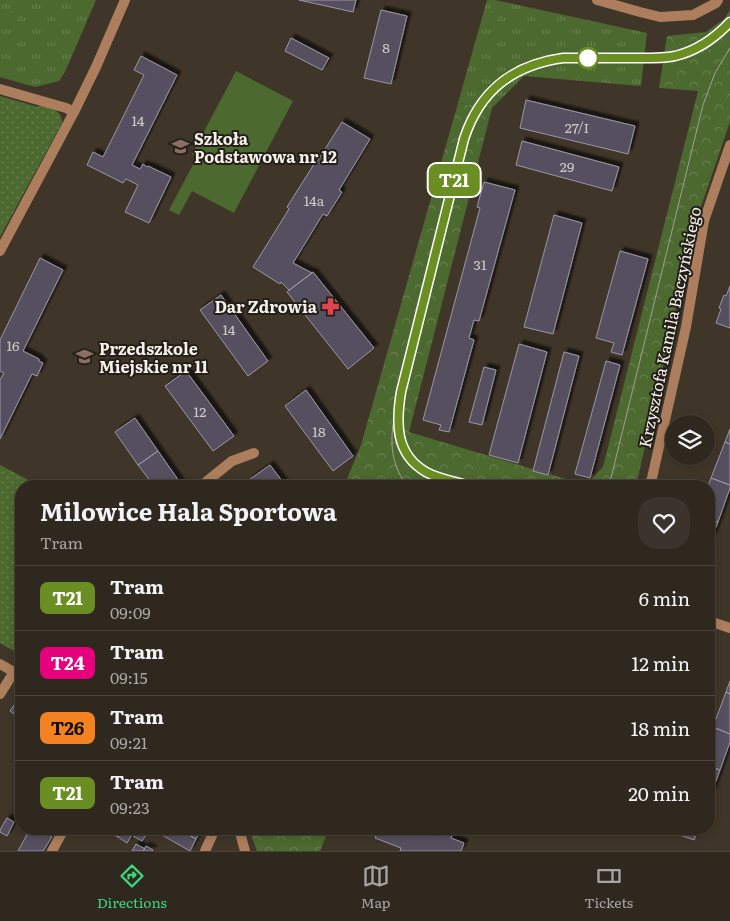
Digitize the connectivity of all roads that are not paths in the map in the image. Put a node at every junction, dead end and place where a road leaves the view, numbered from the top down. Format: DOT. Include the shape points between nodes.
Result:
graph roads {
  1 [pos="125,0"];
  2 [pos="598,0"];
  3 [pos="610,0"];
  4 [pos="718,0"];
  5 [pos="0,89"];
  6 [pos="74,112"];
  7 [pos="730,145"];
  8 [pos="0,251"];
  9 [pos="254,452"];
  10 [pos="208,480"];
  11 [pos="651,480"];
  12 [pos="715,623"];
  13 [pos="730,628"];
  14 [pos="0,664"];
  15 [pos="15,673"];
  16 [pos="15,676"];
  17 [pos="0,694"];
  18 [pos="61,835"];
  19 [pos="212,835"];
  20 [pos="241,835"];
  21 [pos="52,851"];
  22 [pos="205,851"];
  23 [pos="245,851"];
  1 -- 6 [label="street"];
  2 -- 3 [label="street"];
  2 -- 4 [label="street" via="660,16 693,15"];
  5 -- 6 [label="street"];
  6 -- 8 [label="street"];
  7 -- 11 [label="street, Krzysztofa Kamila Baczyńskiego" via="704,221 686,327"];
  9 -- 10 [label="street" via="232,461"];
  12 -- 13 [label="street"];
  14 -- 15 [label="street"];
  16 -- 17 [label="street"];
  18 -- 21 [label="street"];
  19 -- 22 [label="street"];
  20 -- 23 [label="street"];
}
